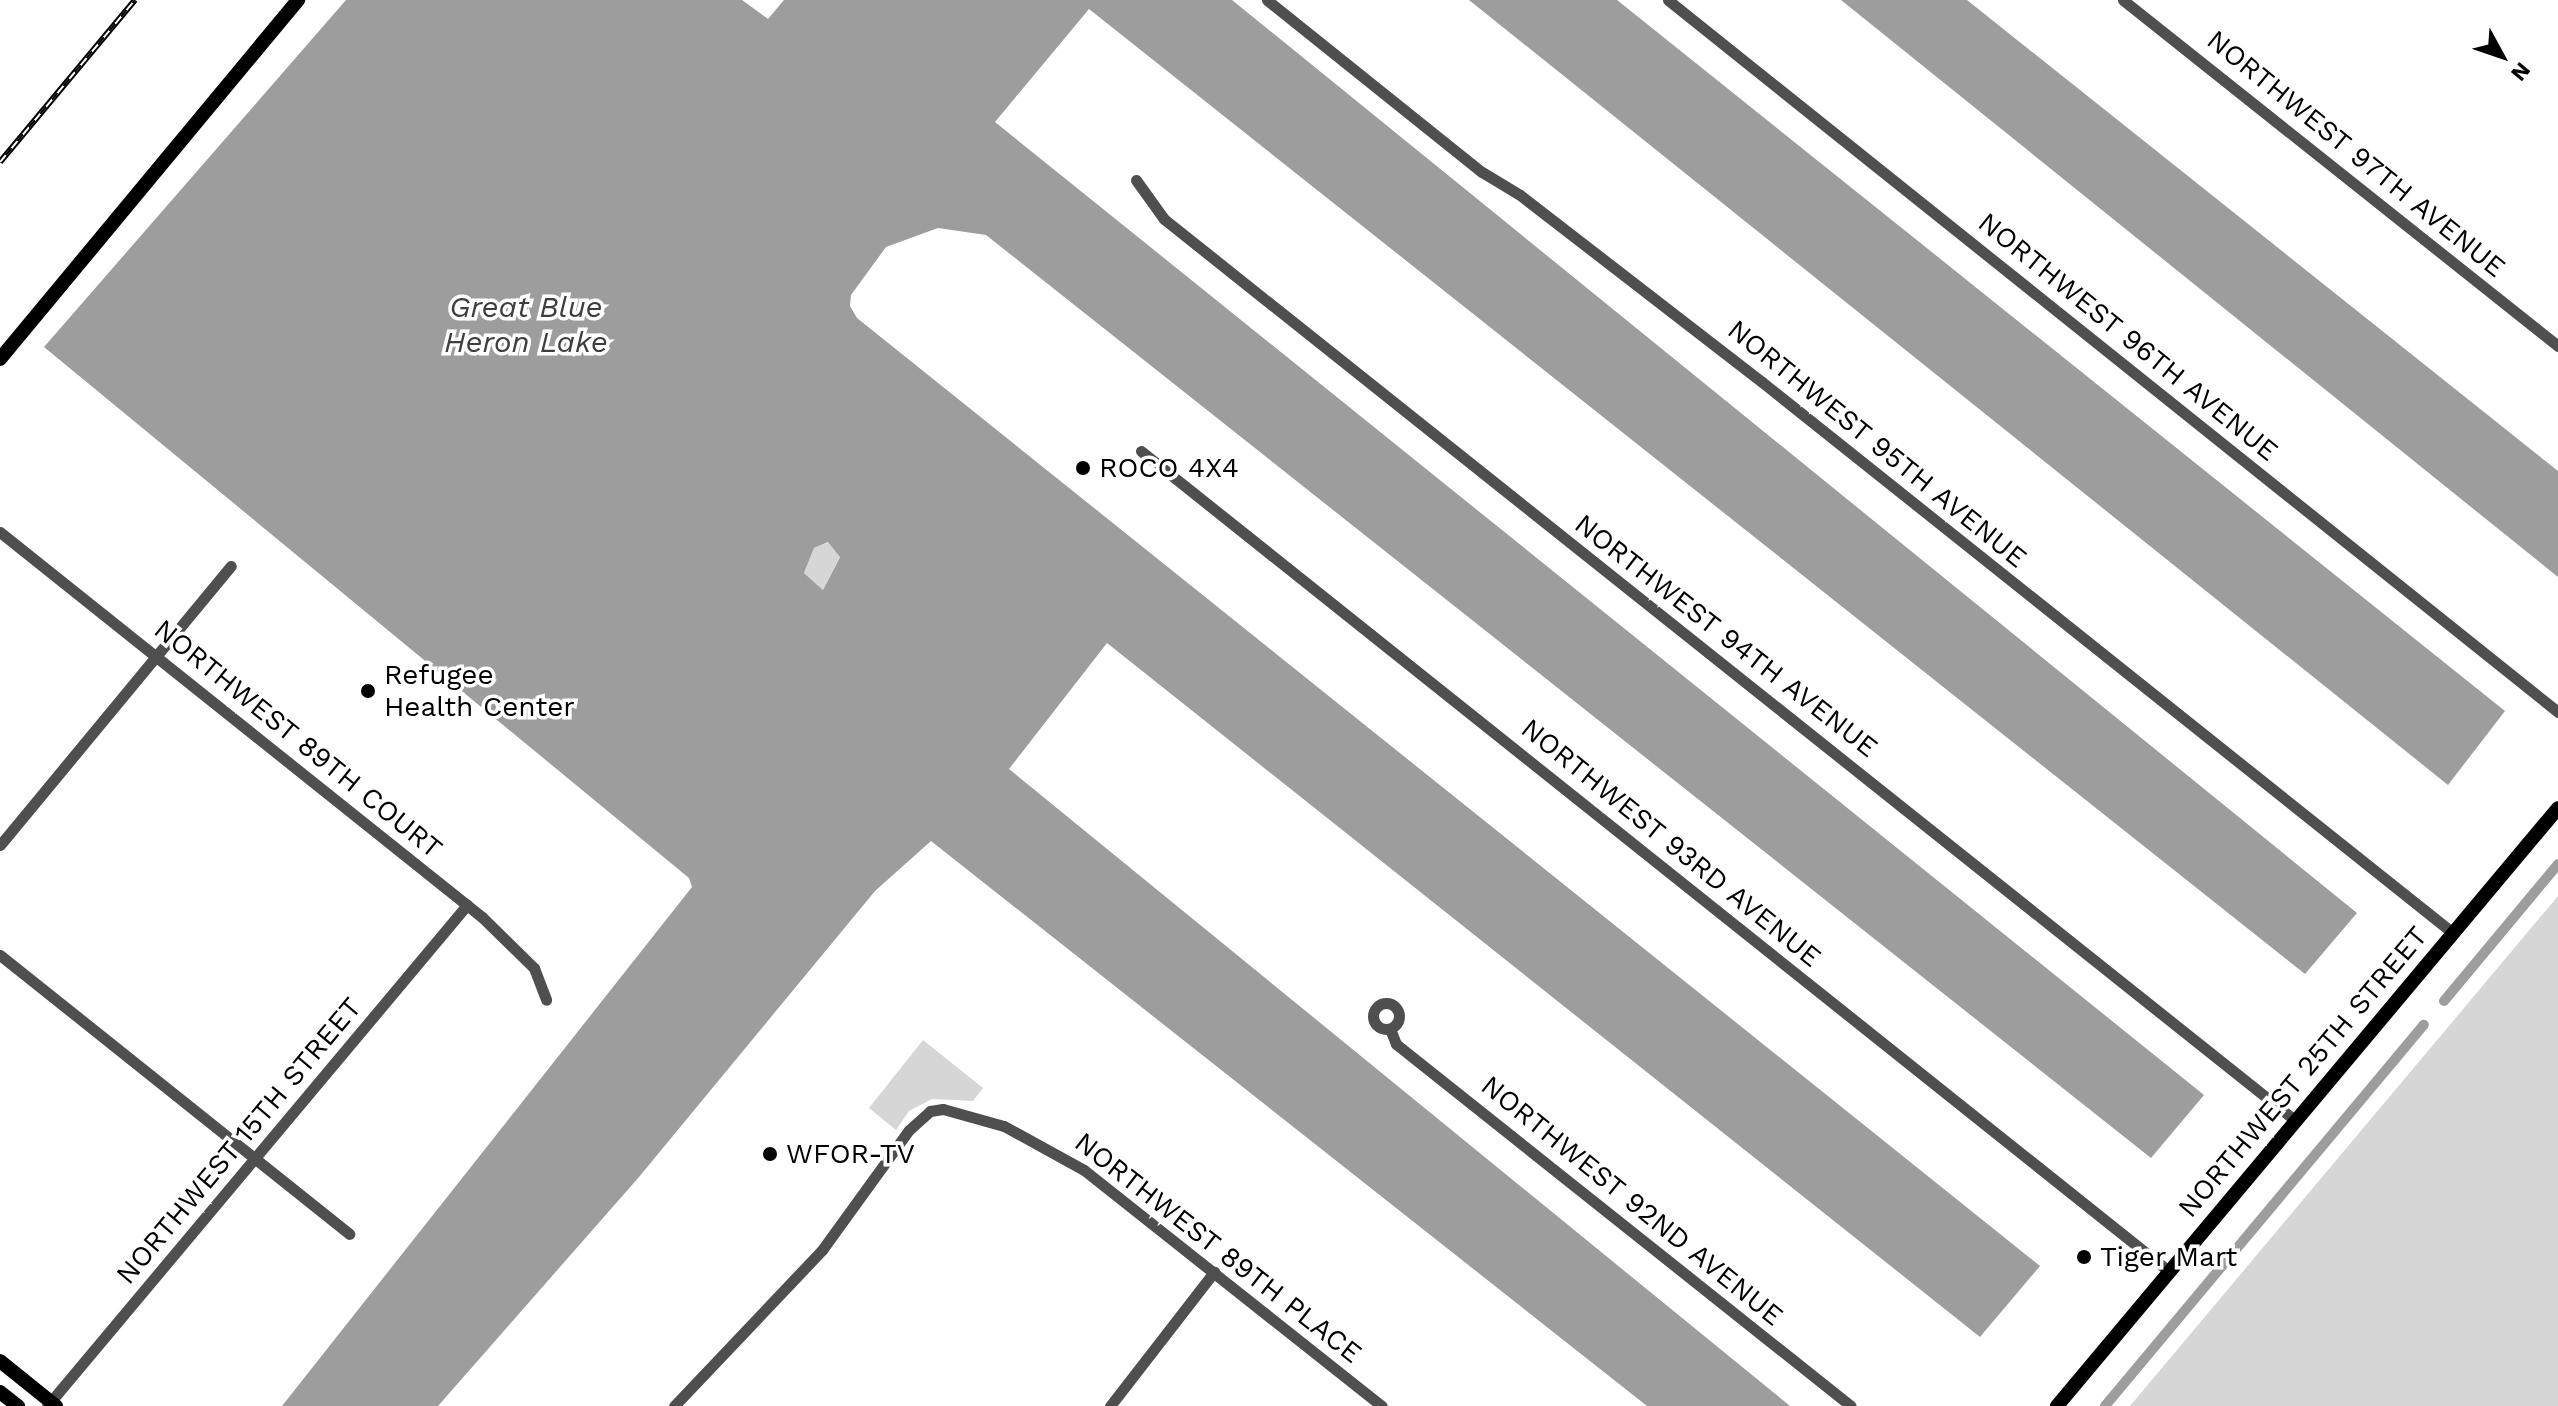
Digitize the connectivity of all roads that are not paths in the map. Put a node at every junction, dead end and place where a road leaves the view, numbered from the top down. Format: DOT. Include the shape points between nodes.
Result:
graph roads {
  1 [pos="298,0"];
  2 [pos="1267,0"];
  3 [pos="1668,0"];
  4 [pos="2123,0"];
  5 [pos="1136,180"];
  6 [pos="2558,346"];
  7 [pos="0,359"];
  8 [pos="1141,451"];
  9 [pos="0,532"];
  10 [pos="231,566"];
  11 [pos="156,656"];
  12 [pos="2558,712"];
  13 [pos="2558,808"];
  14 [pos="0,845"];
  15 [pos="467,905"];
  16 [pos="2453,933"];
  17 [pos="0,955"];
  18 [pos="546,1000"];
  19 [pos="1390,1029"];
  20 [pos="2296,1121"];
  21 [pos="256,1159"];
  22 [pos="349,1234"];
  23 [pos="1214,1272"];
  24 [pos="2170,1272"];
  25 [pos="0,1361"];
  26 [pos="0,1392"];
  27 [pos="51,1404"];
  28 [pos="18,1406"];
  29 [pos="674,1406"];
  30 [pos="1110,1406"];
  31 [pos="1382,1406"];
  32 [pos="1851,1406"];
  33 [pos="2057,1406"];
  1 -- 7 [label="main road"];
  2 -- 16 [label="street, NORTHWEST 95TH AVENUE" via="1482,172 1520,195 1762,382"];
  3 -- 12 [label="street, NORTHWEST 96TH AVENUE"];
  4 -- 6 [label="street, NORTHWEST 97TH AVENUE"];
  5 -- 20 [label="street, NORTHWEST 94TH AVENUE" via="1164,219"];
  8 -- 24 [label="street, NORTHWEST 93RD AVENUE"];
  9 -- 11 [label="street, NORTHWEST 89TH COURT"];
  10 -- 11 [label="street"];
  11 -- 14 [label="street"];
  11 -- 15 [label="street, NORTHWEST 89TH COURT"];
  13 -- 16 [label="main road, NORTHWEST 25TH STREET"];
  15 -- 18 [label="street, NORTHWEST 89TH COURT" via="534,968"];
  15 -- 21 [label="street, NORTHWEST 15TH STREET"];
  16 -- 20 [label="main road, NORTHWEST 25TH STREET"];
  17 -- 21 [label="street"];
  19 -- 32 [label="street, NORTHWEST 92ND AVENUE" via="1396,1044"];
  20 -- 24 [label="main road, NORTHWEST 25TH STREET"];
  21 -- 22 [label="street"];
  21 -- 27 [label="street, NORTHWEST 15TH STREET"];
  23 -- 29 [label="street, NORTHWEST 89TH PLACE" via="1058,1153 972,1114 930,1111 909,1130 806,1268"];
  23 -- 30 [label="street"];
  23 -- 31 [label="street, NORTHWEST 89TH PLACE"];
  24 -- 33 [label="main road, NORTHWEST 25TH STREET"];
  25 -- 27 [label="main road"];
  26 -- 28 [label="main road"];
}
